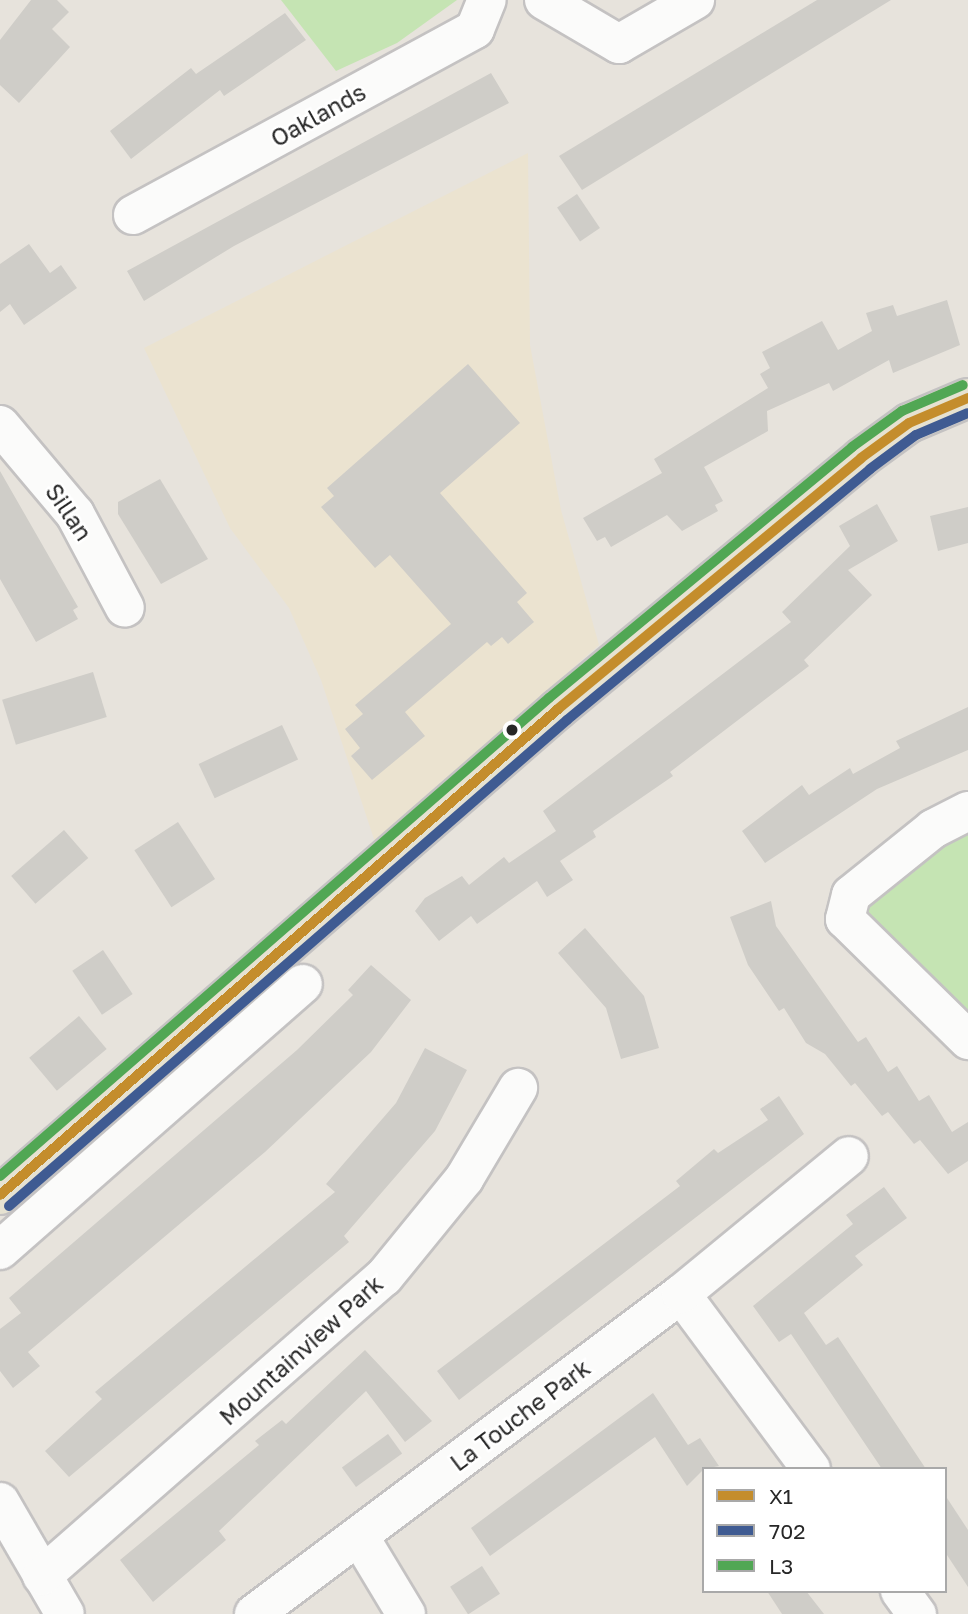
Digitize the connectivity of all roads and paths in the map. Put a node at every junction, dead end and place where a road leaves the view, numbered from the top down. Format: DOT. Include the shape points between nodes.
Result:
graph roads {
  1 [pos="487,0"];
  2 [pos="544,0"];
  3 [pos="695,0"];
  4 [pos="133,215"];
  5 [pos="968,398"];
  6 [pos="0,425"];
  7 [pos="125,608"];
  8 [pos="968,811"];
  9 [pos="303,984"];
  10 [pos="237,993"];
  11 [pos="266,1020"];
  12 [pos="968,1040"];
  13 [pos="518,1088"];
  14 [pos="849,1156"];
  15 [pos="0,1195"];
  16 [pos="0,1250"];
  17 [pos="681,1294"];
  18 [pos="810,1467"];
  19 [pos="0,1502"];
  20 [pos="359,1536"];
  21 [pos="42,1576"];
  22 [pos="901,1593"];
  23 [pos="65,1614"];
  24 [pos="254,1614"];
  25 [pos="406,1614"];
  26 [pos="916,1614"];
  1 -- 4 [label="street, Oaklands" via="475,29"];
  2 -- 3 [label="street" via="619,44"];
  5 -- 10 [label="main road" via="909,423 860,458 558,709"];
  6 -- 7 [label="street, Sillan" via="75,514"];
  8 -- 12 [label="street" via="933,829 851,895 845,919"];
  9 -- 11 [label="street"];
  10 -- 11 [label="street"];
  10 -- 15 [label="main road"];
  11 -- 16 [label="street"];
  13 -- 21 [label="street, Mountainview Park" via="464,1180 384,1277"];
  14 -- 17 [label="street, La Touche Park"];
  17 -- 18 [label="street"];
  17 -- 20 [label="street, La Touche Park"];
  19 -- 21 [label="street"];
  20 -- 24 [label="street, La Touche Park"];
  20 -- 25 [label="street"];
  21 -- 23 [label="street"];
  22 -- 26 [label="street"];
}
